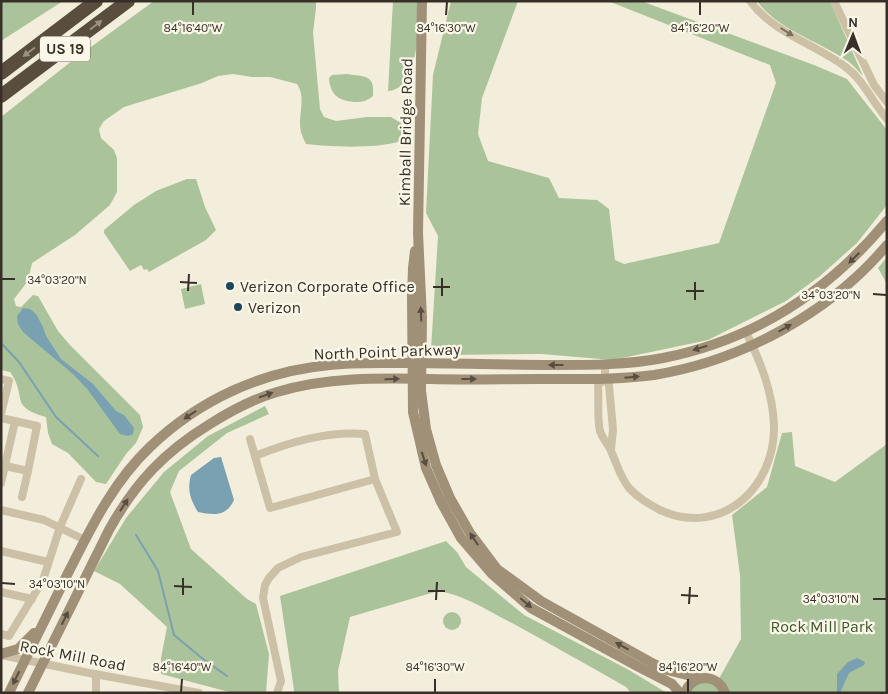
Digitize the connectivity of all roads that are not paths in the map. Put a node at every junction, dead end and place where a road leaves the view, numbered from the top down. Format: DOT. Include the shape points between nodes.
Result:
graph roads {
  1 [pos="96,1"];
  2 [pos="128,1"];
  3 [pos="422,1"];
  4 [pos="750,1"];
  5 [pos="834,1"];
  6 [pos="1,73"];
  7 [pos="1,96"];
  8 [pos="887,102"];
  9 [pos="887,120"];
  10 [pos="887,221"];
  11 [pos="887,245"];
  12 [pos="746,332"];
  13 [pos="752,345"];
  14 [pos="416,363"];
  15 [pos="605,364"];
  16 [pos="1,379"];
  17 [pos="416,379"];
  18 [pos="605,379"];
  19 [pos="232,390"];
  20 [pos="239,406"];
  21 [pos="1,414"];
  22 [pos="1,418"];
  23 [pos="15,421"];
  24 [pos="250,439"];
  25 [pos="611,449"];
  26 [pos="256,456"];
  27 [pos="3,465"];
  28 [pos="28,471"];
  29 [pos="81,479"];
  30 [pos="375,479"];
  31 [pos="1,483"];
  32 [pos="22,497"];
  33 [pos="1,510"];
  34 [pos="60,527"];
  35 [pos="85,540"];
  36 [pos="100,547"];
  37 [pos="1,551"];
  38 [pos="48,562"];
  39 [pos="1,592"];
  40 [pos="32,599"];
  41 [pos="44,621"];
  42 [pos="1,634"];
  43 [pos="1,654"];
  44 [pos="25,659"];
  45 [pos="43,663"];
  46 [pos="96,674"];
  47 [pos="699,678"];
  48 [pos="9,693"];
  49 [pos="28,693"];
  50 [pos="96,693"];
  51 [pos="199,693"];
  52 [pos="277,693"];
  53 [pos="680,693"];
  54 [pos="685,693"];
  55 [pos="725,693"];
  1 -- 6 [label="highway, US 19, one-way"];
  7 -- 2 [label="highway, US 19, one-way"];
  3 -- 14 [label="street, Kimball Bridge Road" via="418,233 413,268"];
  4 -- 9 [label="street, one-way" via="768,20 857,76"];
  5 -- 8 [label="street" via="874,85"];
  10 -- 12 [label="street, North Point Parkway, one-way" via="857,255 820,288"];
  13 -- 11 [label="street, North Point Parkway, one-way" via="818,307"];
  12 -- 13 [label="street"];
  12 -- 15 [label="street, North Point Parkway, one-way" via="676,355"];
  18 -- 13 [label="street, North Point Parkway, one-way" via="687,368"];
  13 -- 25 [label="street" via="770,391 773,439 760,478 738,505 701,517 663,511 640,499 629,488 618,471"];
  15 -- 14 [label="street, North Point Parkway, one-way"];
  14 -- 17 [label="street, Kimball Bridge Road"];
  14 -- 19 [label="street, North Point Parkway" via="307,368"];
  15 -- 18 [label="street"];
  16 -- 21 [label="street" via="9,381"];
  17 -- 18 [label="street, North Point Parkway, one-way"];
  20 -- 17 [label="street, North Point Parkway, one-way" via="304,385"];
  47 -- 17 [label="street, Kimball Bridge Road, one-way" via="654,664 541,601 497,569 470,533 443,482 426,429"];
  17 -- 53 [label="street, Kimball Bridge Road, one-way" via="412,412 426,468 461,538 482,563 531,608 672,684"];
  18 -- 25 [label="street" via="610,394"];
  18 -- 25 [label="street" via="598,385 600,431"];
  19 -- 20 [label="street"];
  19 -- 35 [label="street, North Point Parkway, one-way" via="182,420 140,457 112,492"];
  36 -- 20 [label="street, North Point Parkway, one-way" via="123,506 153,467 188,437"];
  22 -- 23 [label="street"];
  23 -- 27 [label="street"];
  23 -- 28 [label="street" via="37,426"];
  24 -- 26 [label="street"];
  26 -- 30 [label="street" via="280,446 328,434 365,434"];
  26 -- 30 [label="street" via="270,508"];
  27 -- 28 [label="street"];
  27 -- 31 [label="street"];
  28 -- 32 [label="street"];
  29 -- 34 [label="street"];
  30 -- 52 [label="street" via="397,532 301,557 278,568 265,585 263,598 281,681"];
  33 -- 34 [label="street"];
  34 -- 35 [label="street"];
  34 -- 38 [label="street"];
  35 -- 36 [label="street"];
  35 -- 41 [label="street, North Point Parkway"];
  45 -- 36 [label="street, North Point Parkway, one-way"];
  37 -- 38 [label="street"];
  38 -- 40 [label="street" via="43,580"];
  39 -- 40 [label="street"];
  40 -- 42 [label="street" via="9,636"];
  41 -- 43 [label="street" via="18,649"];
  41 -- 44 [label="street, North Point Parkway"];
  43 -- 44 [label="street, Rock Mill Road"];
  44 -- 45 [label="street, Rock Mill Road"];
  44 -- 48 [label="street, North Point Parkway, one-way"];
  45 -- 46 [label="street, Rock Mill Road"];
  45 -- 49 [label="street, North Point Parkway"];
  46 -- 50 [label="street"];
  46 -- 51 [label="street, Rock Mill Road"];
  47 -- 54 [label="street" via="689,684"];
  47 -- 55 [label="street, Kimball Bridge Road" via="715,680"];
}
